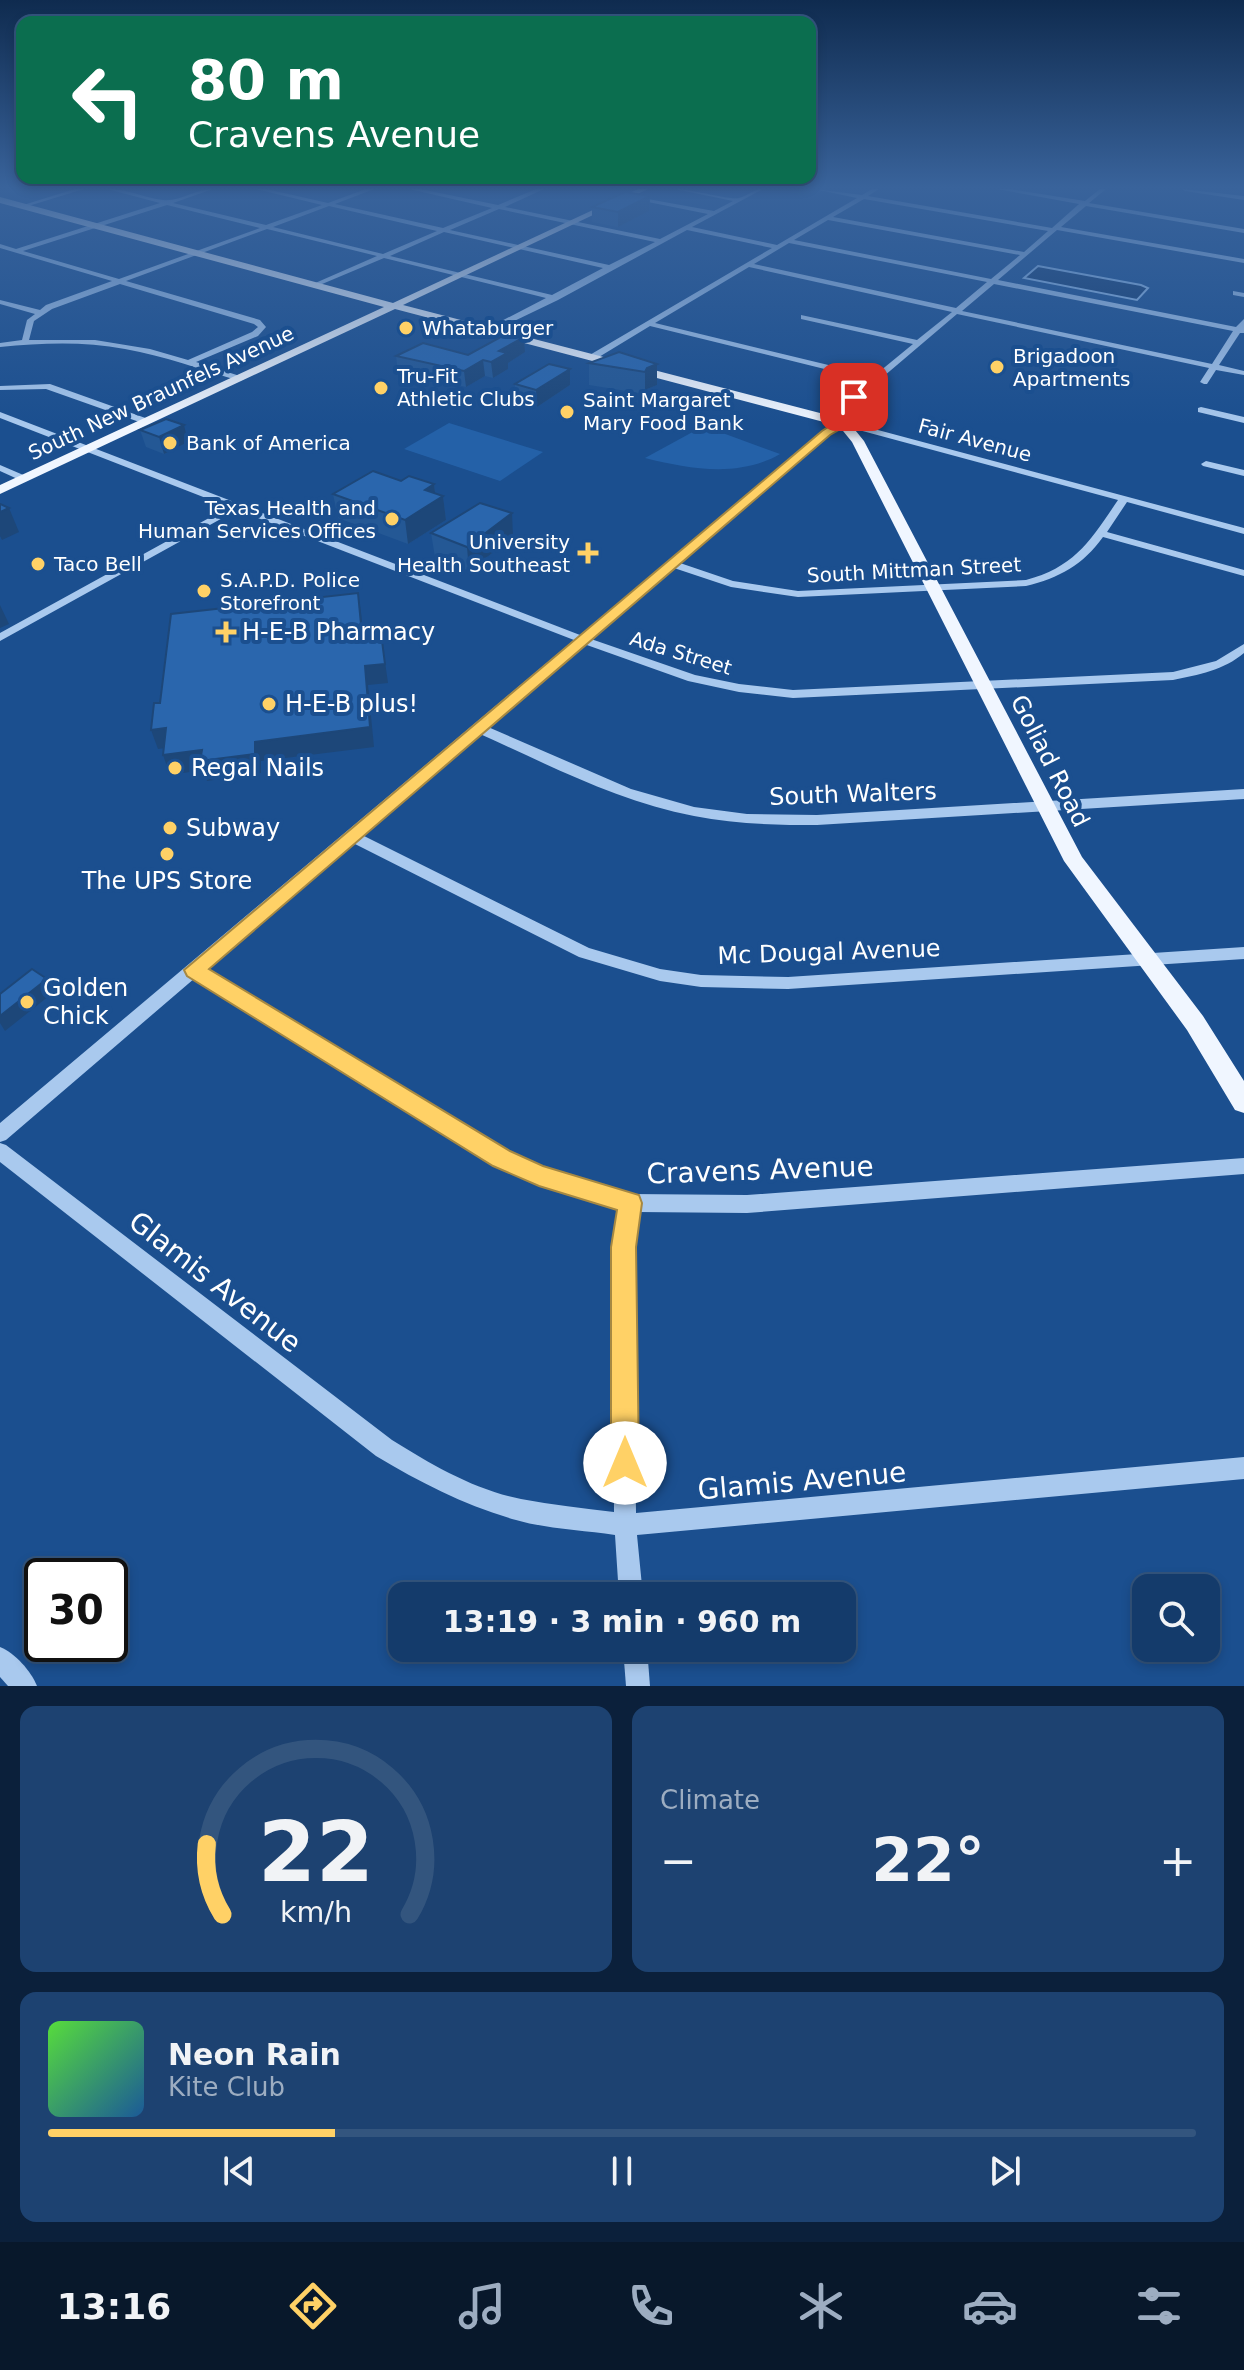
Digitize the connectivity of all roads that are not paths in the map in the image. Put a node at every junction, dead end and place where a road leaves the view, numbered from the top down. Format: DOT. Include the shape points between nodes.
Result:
graph roads {
  1 [pos="73,268"];
  2 [pos="156,268"];
  3 [pos="251,268"];
  4 [pos="356,268"];
  5 [pos="430,268"];
  6 [pos="476,268"];
  7 [pos="611,268"];
  8 [pos="744,268"];
  9 [pos="760,268"];
  10 [pos="924,268"];
  11 [pos="1008,268"];
  12 [pos="460,275"];
  13 [pos="119,281"];
  14 [pos="992,281"];
  15 [pos="315,285"];
  16 [pos="555,298"];
  17 [pos="0,302"];
  18 [pos="394,306"];
  19 [pos="957,311"];
  20 [pos="38,312"];
  21 [pos="804,317"];
  22 [pos="1244,321"];
  23 [pos="650,324"];
  24 [pos="489,331"];
  25 [pos="1241,331"];
  26 [pos="25,342"];
  27 [pos="919,343"];
  28 [pos="0,345"];
  29 [pos="591,358"];
  30 [pos="189,362"];
  31 [pos="1214,367"];
  32 [pos="1244,373"];
  33 [pos="240,379"];
  34 [pos="876,379"];
  35 [pos="1204,382"];
  36 [pos="0,388"];
  37 [pos="1201,410"];
  38 [pos="0,415"];
  39 [pos="1244,420"];
  40 [pos="148,422"];
  41 [pos="843,423"];
  42 [pos="89,449"];
  43 [pos="1206,464"];
  44 [pos="0,468"];
  45 [pos="1244,473"];
  46 [pos="25,479"];
  47 [pos="0,490"];
  48 [pos="1124,499"];
  49 [pos="237,506"];
  50 [pos="1244,531"];
  51 [pos="1101,533"];
  52 [pos="673,564"];
  53 [pos="1244,573"];
  54 [pos="935,589"];
  55 [pos="0,638"];
  56 [pos="583,640"];
  57 [pos="1244,647"];
  58 [pos="985,686"];
  59 [pos="479,728"];
  60 [pos="1244,794"];
  61 [pos="1046,806"];
  62 [pos="351,836"];
  63 [pos="1244,953"];
  64 [pos="1146,959"];
  65 [pos="194,970"];
  66 [pos="1244,1102"];
  67 [pos="0,1134"];
  68 [pos="0,1151"];
  69 [pos="1244,1166"];
  70 [pos="630,1203"];
  71 [pos="1244,1468"];
  72 [pos="625,1525"];
  73 [pos="630,1582"];
  74 [pos="0,1659"];
  75 [pos="636,1662"];
  76 [pos="25,1686"];
  77 [pos="638,1686"];
  1 -- 13 [label="street"];
  2 -- 13 [label="street"];
  3 -- 15 [label="main road, Fair Avenue"];
  4 -- 15 [label="street"];
  5 -- 12 [label="street"];
  6 -- 12 [label="main road, South New Braunfels Avenue"];
  7 -- 16 [label="street"];
  8 -- 23 [label="street"];
  9 -- 19 [label="street"];
  10 -- 14 [label="street"];
  11 -- 14 [label="street"];
  12 -- 16 [label="street"];
  12 -- 18 [label="main road, South New Braunfels Avenue"];
  13 -- 20 [label="street"];
  13 -- 30 [label="street" via="261,324 258,332"];
  14 -- 19 [label="street"];
  14 -- 25 [label="street"];
  15 -- 18 [label="main road, Fair Avenue"];
  16 -- 24 [label="street"];
  17 -- 20 [label="street"];
  18 -- 24 [label="main road, Fair Avenue"];
  18 -- 33 [label="main road, South New Braunfels Avenue"];
  19 -- 27 [label="street"];
  19 -- 31 [label="street"];
  20 -- 26 [label="street"];
  21 -- 27 [label="street"];
  22 -- 25 [label="street"];
  23 -- 29 [label="street"];
  23 -- 34 [label="street"];
  24 -- 29 [label="main road, Fair Avenue"];
  25 -- 31 [label="street"];
  26 -- 28 [label="street"];
  26 -- 30 [label="street" via="107,342"];
  27 -- 34 [label="street"];
  29 -- 41 [label="main road, Fair Avenue"];
  30 -- 33 [label="street"];
  31 -- 32 [label="street"];
  31 -- 35 [label="street"];
  33 -- 40 [label="main road, South New Braunfels Avenue"];
  34 -- 41 [label="street" via="847,404"];
  36 -- 40 [label="street" via="47,386"];
  37 -- 39 [label="street"];
  38 -- 42 [label="street, Ada Street"];
  40 -- 42 [label="main road, South New Braunfels Avenue"];
  41 -- 48 [label="street, Fair Avenue"];
  41 -- 52 [label="street"];
  41 -- 54 [label="main road, Goliad Road" via="858,441"];
  42 -- 46 [label="main road, South New Braunfels Avenue"];
  42 -- 49 [label="street, Ada Street"];
  43 -- 45 [label="street"];
  44 -- 46 [label="street"];
  46 -- 47 [label="main road, South New Braunfels Avenue"];
  48 -- 50 [label="street, Fair Avenue"];
  48 -- 51 [label="street, South Mittman Street"];
  49 -- 55 [label="street"];
  49 -- 56 [label="street, Ada Street"];
  51 -- 53 [label="street"];
  51 -- 54 [label="street, South Mittman Street" via="1078,562 1050,577 1012,585"];
  52 -- 54 [label="street, South Mittman Street" via="731,584 783,593"];
  52 -- 56 [label="street"];
  54 -- 58 [label="main road, Goliad Road"];
  56 -- 58 [label="street, Ada Street" via="692,678 766,692"];
  56 -- 59 [label="street"];
  57 -- 58 [label="street, Ada Street" via="1214,666 1173,676"];
  58 -- 61 [label="main road, Goliad Road"];
  59 -- 61 [label="street, South Walters" via="632,794 713,815 806,820"];
  59 -- 62 [label="street"];
  60 -- 61 [label="street, South Walters"];
  61 -- 64 [label="main road, Goliad Road" via="1089,883"];
  62 -- 64 [label="street, Mc Dougal Avenue" via="549,938 660,975 733,984 788,983"];
  62 -- 65 [label="street"];
  63 -- 64 [label="street, Mc Dougal Avenue"];
  64 -- 66 [label="main road, Goliad Road" via="1195,1023"];
  65 -- 67 [label="street"];
  65 -- 70 [label="street, Cravens Avenue" via="501,1158"];
  68 -- 72 [label="street, Glamis Avenue" via="384,1448 426,1474 519,1510"];
  69 -- 70 [label="street, Cravens Avenue" via="747,1204"];
  70 -- 72 [label="street" via="623,1247"];
  71 -- 72 [label="street, Glamis Avenue"];
  72 -- 73 [label="street"];
  74 -- 76 [label="street"];
  75 -- 77 [label="street"];
}
